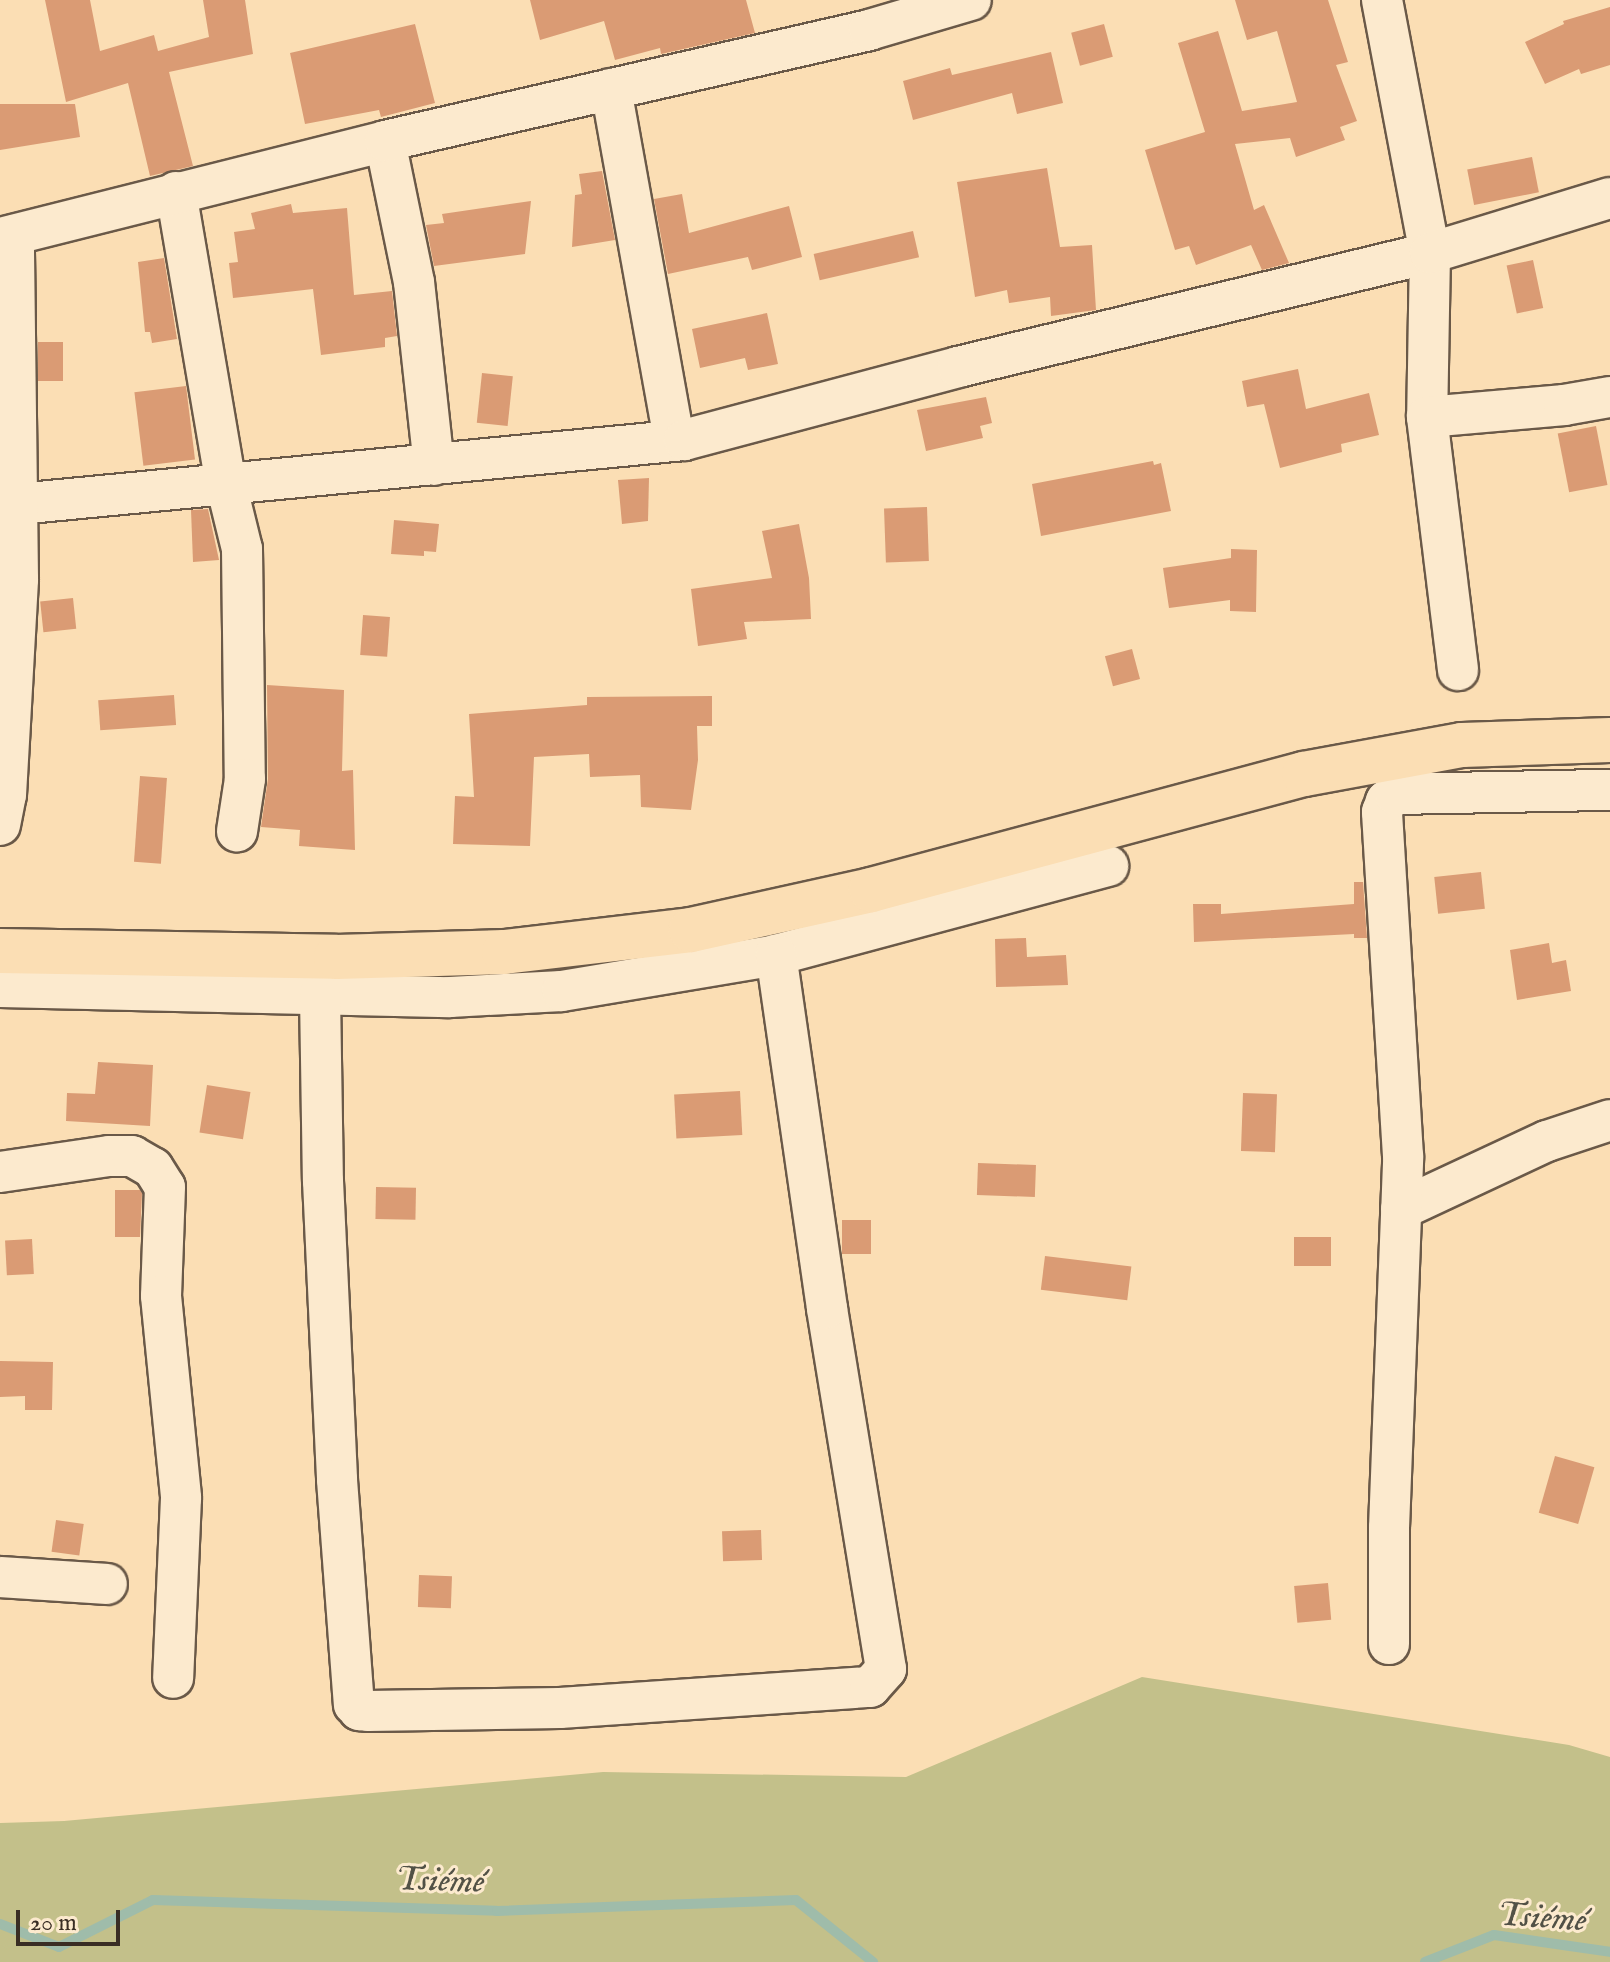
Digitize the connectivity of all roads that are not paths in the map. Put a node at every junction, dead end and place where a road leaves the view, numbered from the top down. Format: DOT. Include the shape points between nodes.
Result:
graph roads {
  1 [pos="971,0"];
  2 [pos="1382,0"];
  3 [pos="868,15"];
  4 [pos="611,89"];
  5 [pos="385,141"];
  6 [pos="176,192"];
  7 [pos="1610,198"];
  8 [pos="7,237"];
  9 [pos="1430,253"];
  10 [pos="1610,397"];
  11 [pos="1427,417"];
  12 [pos="674,440"];
  13 [pos="434,465"];
  14 [pos="226,484"];
  15 [pos="18,504"];
  16 [pos="1458,670"];
  17 [pos="1610,740"];
  18 [pos="1610,790"];
  19 [pos="0,825"];
  20 [pos="237,831"];
  21 [pos="1108,866"];
  22 [pos="0,951"];
  23 [pos="776,955"];
  24 [pos="0,987"];
  25 [pos="320,995"];
  26 [pos="1610,1120"];
  27 [pos="0,1172"];
  28 [pos="1401,1209"];
  29 [pos="0,1577"];
  30 [pos="107,1584"];
  31 [pos="1389,1644"];
  32 [pos="173,1678"];
  1 -- 3 [label="street"];
  2 -- 9 [label="street"];
  3 -- 4 [label="street"];
  4 -- 5 [label="street"];
  4 -- 12 [label="street"];
  5 -- 6 [label="street"];
  5 -- 13 [label="street" via="414,282"];
  6 -- 8 [label="street"];
  6 -- 14 [label="street"];
  7 -- 9 [label="street"];
  8 -- 15 [label="street"];
  9 -- 11 [label="street"];
  9 -- 12 [label="street"];
  10 -- 11 [label="street"];
  11 -- 16 [label="street"];
  12 -- 13 [label="street"];
  13 -- 14 [label="street"];
  14 -- 15 [label="street"];
  14 -- 20 [label="street" via="242,549 245,779"];
  15 -- 19 [label="street" via="6,795"];
  17 -- 22 [label="main road" via="1462,745 1304,774 871,890 691,930 504,952 351,956"];
  18 -- 28 [label="street" via="1395,794 1386,801 1384,863 1403,1142"];
  21 -- 23 [label="street"];
  23 -- 25 [label="street" via="562,991 450,997"];
  23 -- 25 [label="street" via="886,1669 870,1687 560,1708 368,1711 354,1704 336,1465"];
  24 -- 25 [label="street"];
  26 -- 28 [label="street" via="1547,1141"];
  27 -- 32 [label="street" via="132,1156 153,1168 165,1187 161,1296 181,1498"];
  28 -- 31 [label="street"];
  29 -- 30 [label="street"];
}
